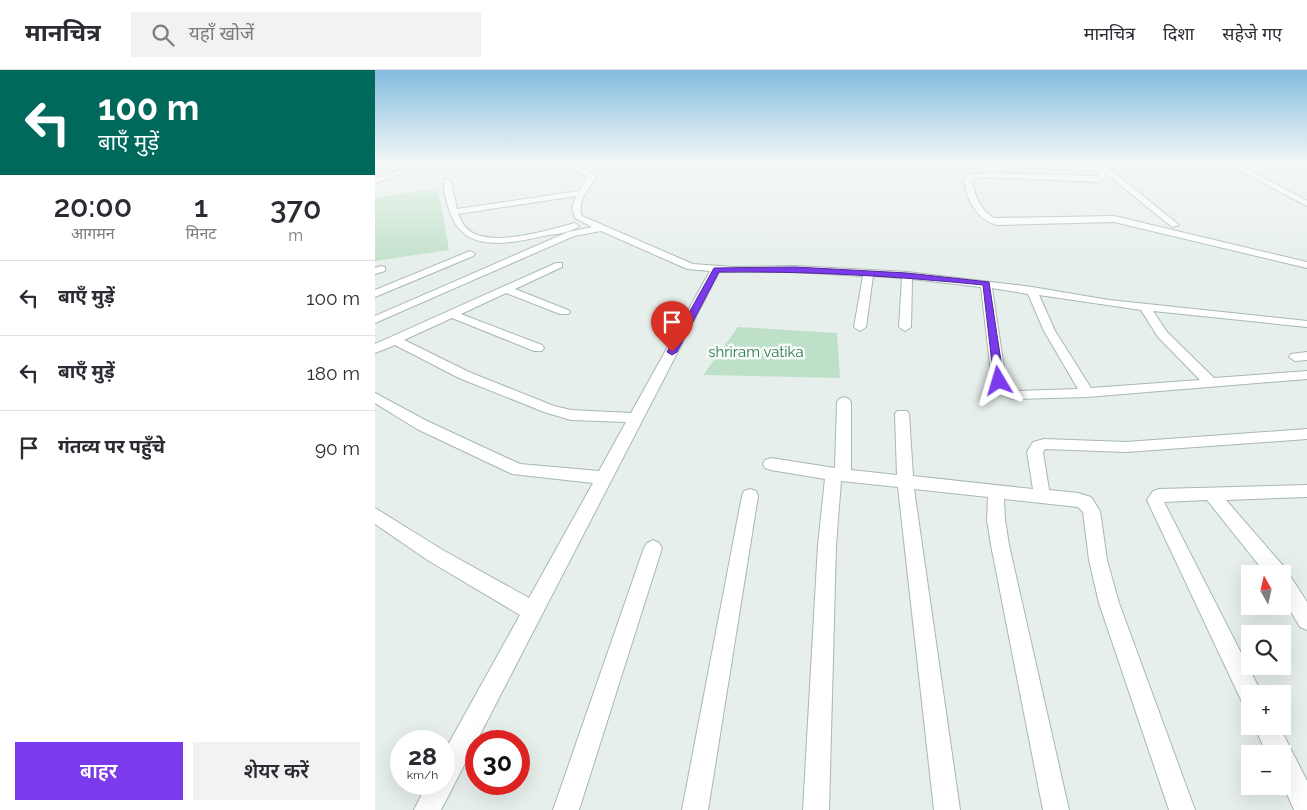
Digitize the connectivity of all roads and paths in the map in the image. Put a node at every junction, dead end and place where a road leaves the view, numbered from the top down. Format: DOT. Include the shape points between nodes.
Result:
graph roads {
  1 [pos="451,199"];
  2 [pos="545,199"];
  3 [pos="580,199"];
  4 [pos="974,199"];
  5 [pos="1142,199"];
  6 [pos="454,212"];
  7 [pos="1175,225"];
  8 [pos="575,226"];
  9 [pos="601,228"];
  10 [pos="471,254"];
  11 [pos="559,265"];
  12 [pos="1307,265"];
  13 [pos="716,269"];
  14 [pos="869,273"];
  15 [pos="907,275"];
  16 [pos="987,284"];
  17 [pos="390,288"];
  18 [pos="505,289"];
  19 [pos="1032,290"];
  20 [pos="375,294"];
  21 [pos="421,300"];
  22 [pos="1145,307"];
  23 [pos="564,312"];
  24 [pos="452,314"];
  25 [pos="375,320"];
  26 [pos="1307,324"];
  27 [pos="860,326"];
  28 [pos="905,327"];
  29 [pos="395,340"];
  30 [pos="538,348"];
  31 [pos="375,349"];
  32 [pos="1307,375"];
  33 [pos="1210,382"];
  34 [pos="1087,393"];
  35 [pos="375,397"];
  36 [pos="845,402"];
  37 [pos="902,414"];
  38 [pos="637,418"];
  39 [pos="1307,434"];
  40 [pos="771,464"];
  41 [pos="838,474"];
  42 [pos="604,478"];
  43 [pos="905,481"];
  44 [pos="1307,491"];
  45 [pos="996,492"];
  46 [pos="1211,494"];
  47 [pos="750,496"];
  48 [pos="1042,496"];
  49 [pos="375,515"];
  50 [pos="653,548"];
  51 [pos="1270,565"];
  52 [pos="1291,594"];
  53 [pos="532,611"];
  54 [pos="1307,620"];
  55 [pos="1246,685"];
  56 [pos="455,755"];
  57 [pos="1291,776"];
  58 [pos="434,795"];
  59 [pos="1307,809"];
  60 [pos="427,810"];
  61 [pos="566,810"];
  62 [pos="695,810"];
  63 [pos="816,810"];
  64 [pos="947,810"];
  65 [pos="1056,810"];
  66 [pos="1181,810"];
  1 -- 6 [label="street"];
  2 -- 6 [label="street"];
  3 -- 8 [label="street" via="575,206"];
  4 -- 12 [label="street" via="988,220 1114,219"];
  5 -- 7 [label="street"];
  6 -- 8 [label="street" via="462,229 477,237 502,239"];
  8 -- 9 [label="street"];
  8 -- 9 [label="street"];
  8 -- 21 [label="street" via="557,242"];
  9 -- 13 [label="street" via="691,267"];
  10 -- 17 [label="street"];
  11 -- 18 [label="street"];
  13 -- 14 [label="street"];
  13 -- 38 [label="street"];
  14 -- 15 [label="street"];
  14 -- 27 [label="street"];
  15 -- 16 [label="street"];
  15 -- 28 [label="street"];
  16 -- 19 [label="street"];
  16 -- 34 [label="street" via="999,381 1003,388 1013,395"];
  17 -- 20 [label="street"];
  17 -- 21 [label="street"];
  18 -- 23 [label="street"];
  18 -- 24 [label="street"];
  19 -- 22 [label="street"];
  19 -- 34 [label="street" via="1038,309 1062,354"];
  21 -- 25 [label="street"];
  22 -- 26 [label="street"];
  22 -- 33 [label="street" via="1162,334"];
  24 -- 29 [label="street"];
  24 -- 30 [label="street"];
  29 -- 31 [label="street"];
  29 -- 38 [label="street" via="464,375 549,409 571,415"];
  32 -- 33 [label="street"];
  33 -- 34 [label="street"];
  35 -- 42 [label="street" via="422,425 518,470"];
  36 -- 41 [label="street"];
  37 -- 43 [label="street"];
  38 -- 42 [label="street"];
  39 -- 48 [label="street" via="1125,447 1044,444 1035,452"];
  40 -- 41 [label="street"];
  41 -- 43 [label="street"];
  41 -- 63 [label="street" via="827,545"];
  42 -- 53 [label="street"];
  43 -- 45 [label="street"];
  43 -- 64 [label="street"];
  44 -- 46 [label="street"];
  45 -- 48 [label="street"];
  45 -- 65 [label="street" via="1000,545"];
  46 -- 51 [label="street"];
  46 -- 55 [label="street" via="1159,496 1155,500"];
  47 -- 62 [label="street"];
  48 -- 66 [label="street" via="1085,502 1091,511 1098,560 1109,603"];
  49 -- 53 [label="street" via="435,556"];
  50 -- 61 [label="street"];
  52 -- 54 [label="street"];
  53 -- 56 [label="street"];
  57 -- 59 [label="street"];
  58 -- 60 [label="street"];
}
